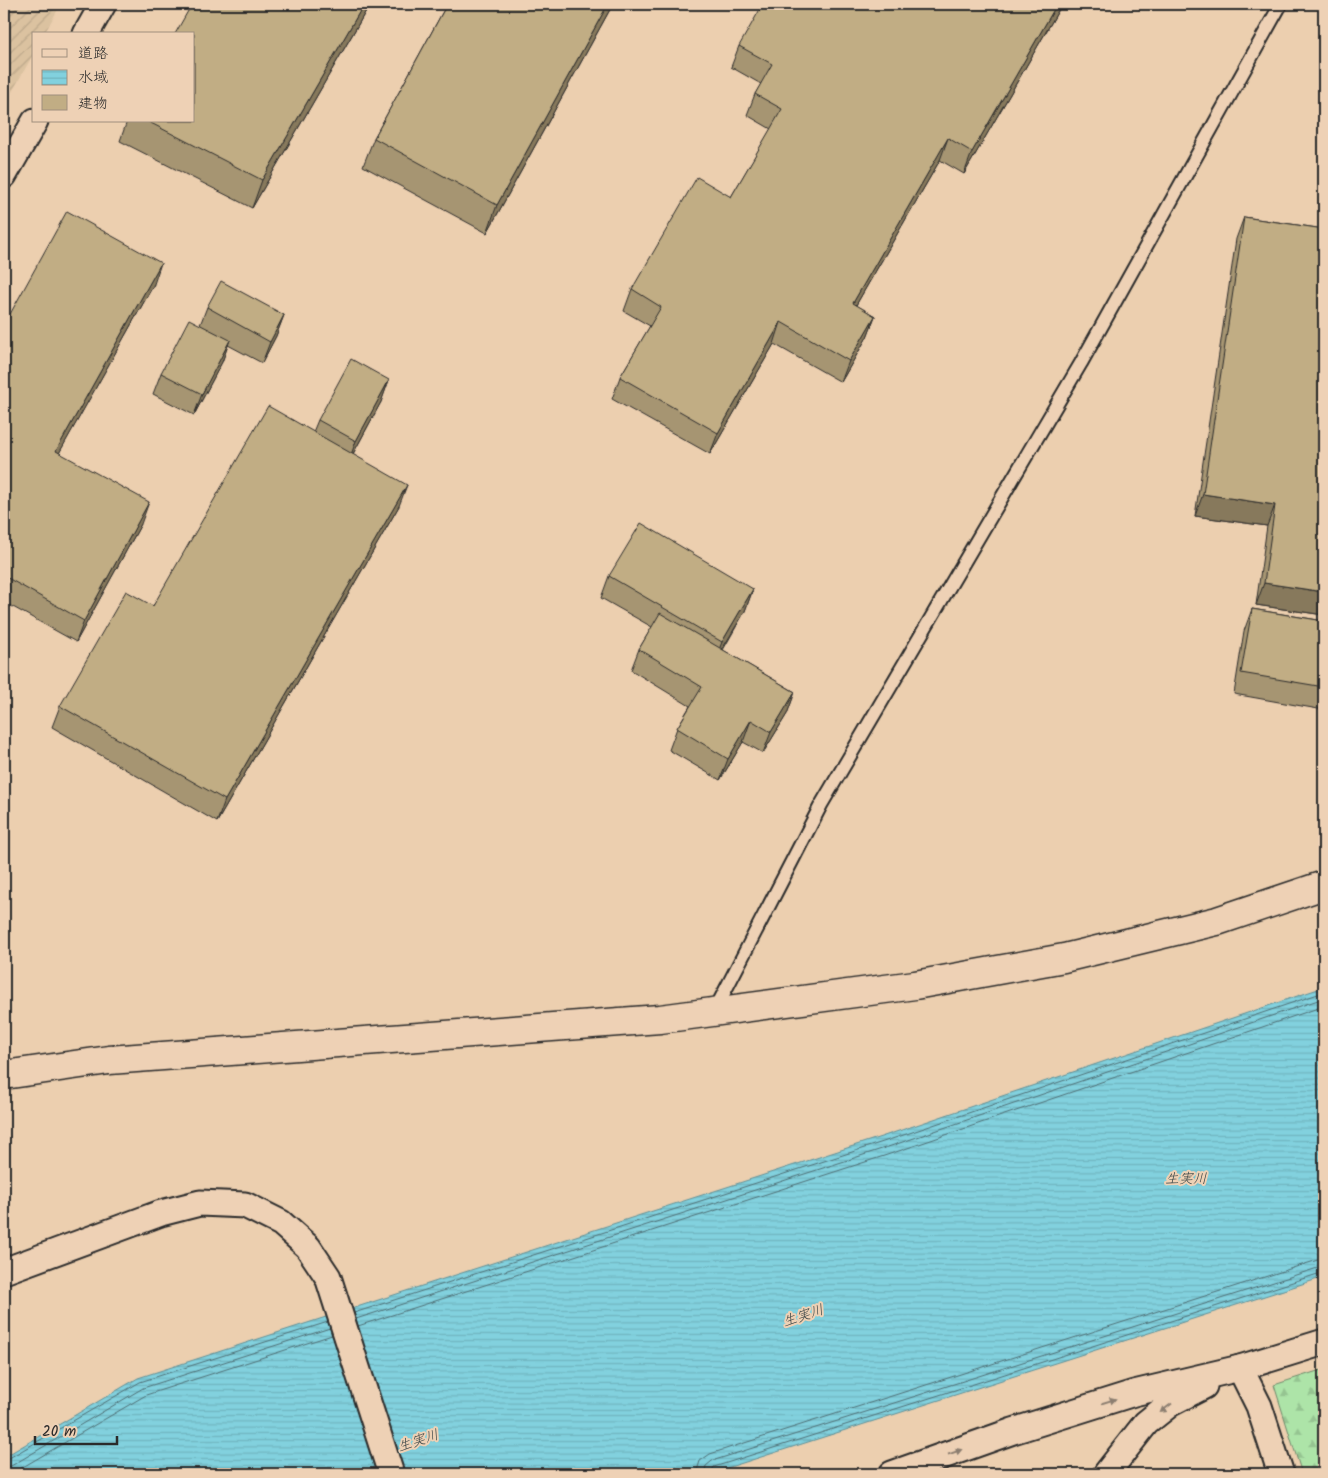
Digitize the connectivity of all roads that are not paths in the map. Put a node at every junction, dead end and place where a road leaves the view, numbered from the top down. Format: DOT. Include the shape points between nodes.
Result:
graph roads {
  1 [pos="103,4"];
  2 [pos="1281,4"];
  3 [pos="87,32"];
  4 [pos="34,122"];
  5 [pos="4,175"];
  6 [pos="1324,885"];
  7 [pos="714,1012"];
  8 [pos="4,1075"];
  9 [pos="4,1271"];
  10 [pos="1324,1342"];
  11 [pos="1240,1368"];
  12 [pos="391,1474"];
  13 [pos="892,1474"];
  14 [pos="1106,1474"];
  15 [pos="1281,1474"];
  1 -- 3 [label="street"];
  2 -- 7 [label="lane" via="1081,363 821,805"];
  4 -- 5 [label="street"];
  6 -- 7 [label="street" via="1217,920 1064,958 914,985"];
  7 -- 8 [label="street" via="660,1019 109,1060"];
  9 -- 12 [label="street" via="161,1213 200,1203 245,1205 281,1223 308,1247 328,1276"];
  10 -- 11 [label="street"];
  13 -- 11 [label="street, one-way" via="1134,1393"];
  11 -- 14 [label="street, one-way" via="1171,1403 1146,1423"];
  11 -- 15 [label="street" via="1259,1406"];
}
